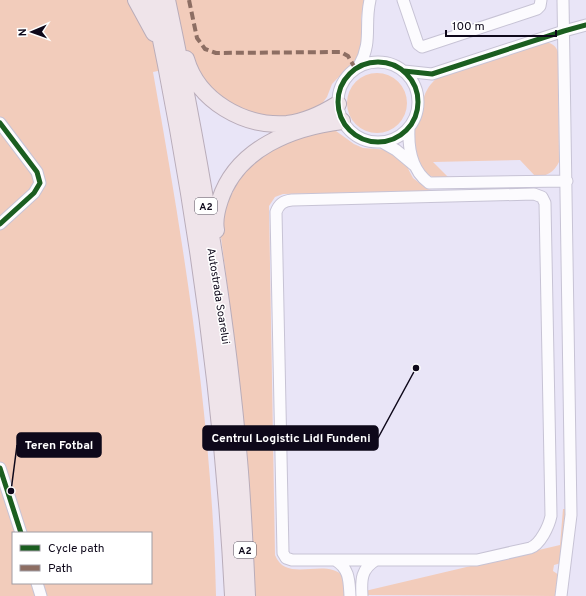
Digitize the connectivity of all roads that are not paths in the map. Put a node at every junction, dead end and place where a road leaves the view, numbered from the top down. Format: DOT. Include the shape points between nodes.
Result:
graph roads {
  1 [pos="136,0"];
  2 [pos="153,0"];
  3 [pos="167,0"];
  4 [pos="370,0"];
  5 [pos="403,0"];
  6 [pos="541,0"];
  7 [pos="563,0"];
  8 [pos="586,25"];
  9 [pos="564,31"];
  10 [pos="368,45"];
  11 [pos="165,56"];
  12 [pos="384,62"];
  13 [pos="359,66"];
  14 [pos="404,71"];
  15 [pos="432,74"];
  16 [pos="417,93"];
  17 [pos="180,101"];
  18 [pos="338,104"];
  19 [pos="342,121"];
  20 [pos="0,123"];
  21 [pos="409,128"];
  22 [pos="382,142"];
  23 [pos="415,166"];
  24 [pos="567,182"];
  25 [pos="0,224"];
  26 [pos="215,312"];
  27 [pos="0,468"];
  28 [pos="20,532"];
  29 [pos="335,560"];
  30 [pos="376,560"];
  31 [pos="37,584"];
  32 [pos="41,596"];
  33 [pos="233,596"];
  34 [pos="247,596"];
  35 [pos="350,596"];
  36 [pos="362,596"];
  37 [pos="561,596"];
  1 -- 11 [label="highway"];
  2 -- 11 [label="highway, Autostrada Soarelui / A2"];
  3 -- 17 [label="highway, Autostrada Soarelui / A2"];
  3 -- 18 [label="highway" via="180,35 186,62 194,77 209,96 234,114 263,123 287,124 318,115"];
  4 -- 10 [label="street" via="367,16"];
  5 -- 6 [label="street" via="418,44 422,47 539,8"];
  7 -- 9 [label="street"];
  8 -- 9 [label="street"];
  9 -- 15 [label="street"];
  9 -- 24 [label="street"];
  10 -- 12 [label="street"];
  10 -- 13 [label="street"];
  11 -- 17 [label="highway, Autostrada Soarelui / A2"];
  12 -- 13 [label="street" via="371,62"];
  12 -- 14 [label="street"];
  13 -- 18 [label="street" via="342,84"];
  14 -- 15 [label="street"];
  14 -- 16 [label="street"];
  15 -- 16 [label="street"];
  16 -- 21 [label="street" via="417,111"];
  17 -- 26 [label="highway, Autostrada Soarelui / A2"];
  18 -- 19 [label="street"];
  19 -- 22 [label="street" via="359,138 370,142"];
  19 -- 26 [label="highway" via="319,124 262,146 231,176 222,193 215,227 225,294"];
  20 -- 25 [label="street" via="37,172 40,183 34,193"];
  21 -- 22 [label="street" via="401,135"];
  21 -- 23 [label="street" via="409,146"];
  22 -- 23 [label="street"];
  23 -- 24 [label="street" via="424,179 435,184"];
  24 -- 37 [label="street" via="571,515"];
  26 -- 33 [label="highway, Autostrada Soarelui / A2"];
  26 -- 34 [label="highway, Autostrada Soarelui / A2" via="239,459"];
  27 -- 28 [label="street"];
  29 -- 30 [label="street"];
  29 -- 30 [label="street" via="289,560 283,553 276,212 278,207 281,203 292,200 538,195 545,203 550,521 533,547 482,560"];
  29 -- 35 [label="street" via="347,573"];
  30 -- 36 [label="street" via="361,578"];
  31 -- 32 [label="street"];
}
